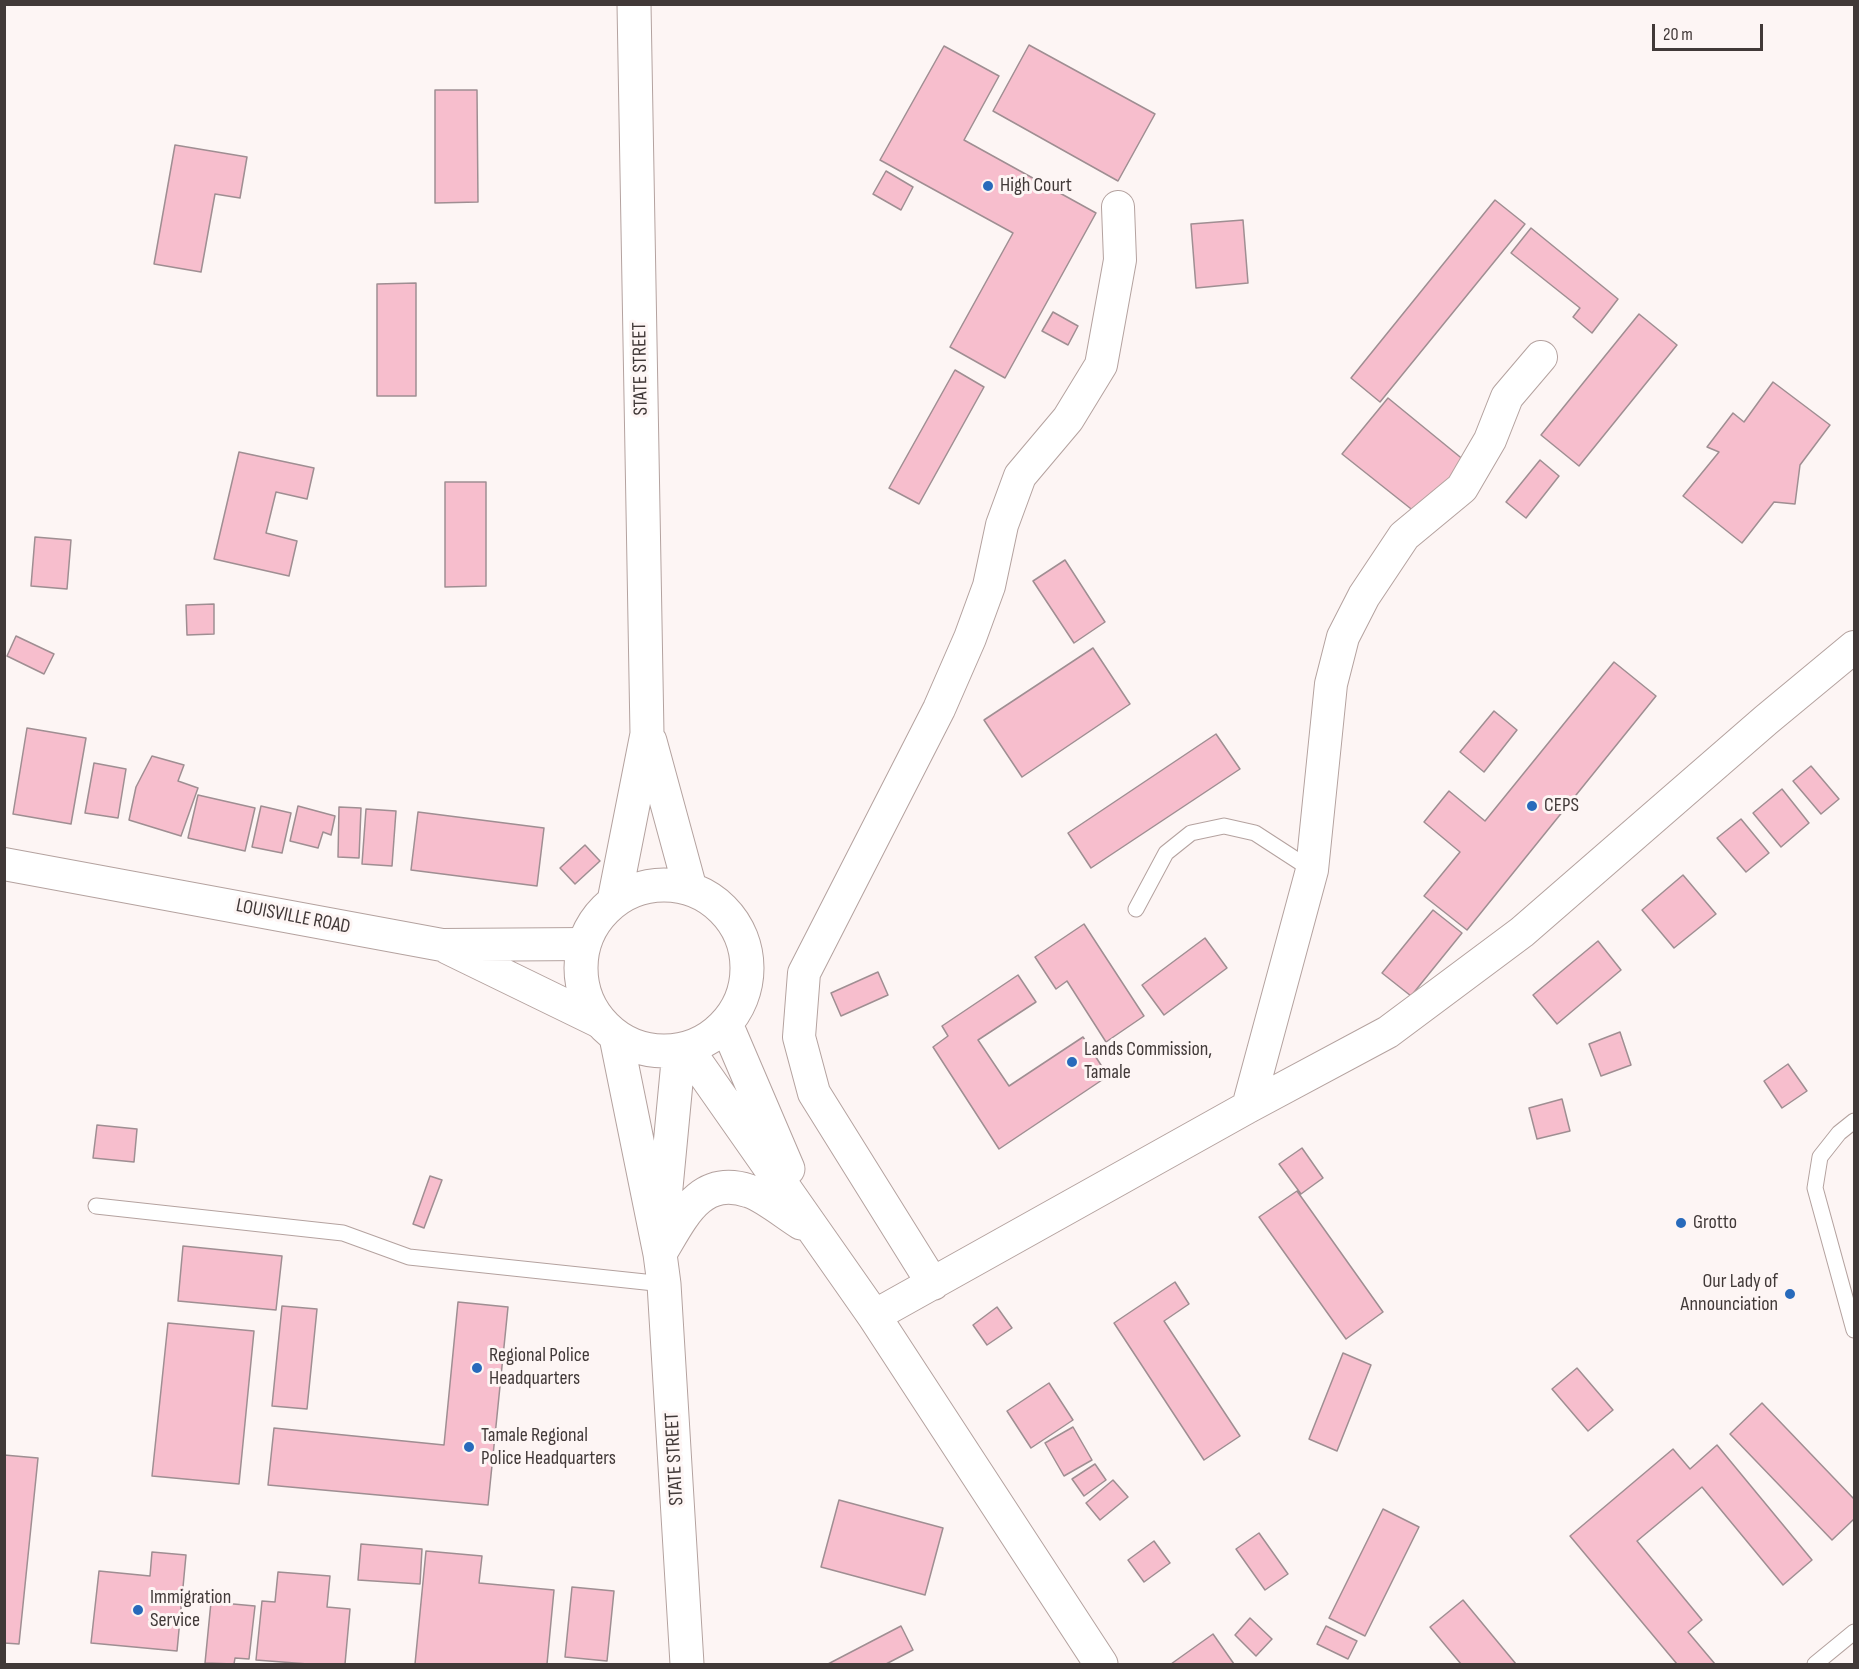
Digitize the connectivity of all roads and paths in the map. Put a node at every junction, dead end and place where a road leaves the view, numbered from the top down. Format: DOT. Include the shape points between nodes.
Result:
graph roads {
  1 [pos="634,4"];
  2 [pos="1118,207"];
  3 [pos="1541,357"];
  4 [pos="1854,647"];
  5 [pos="648,734"];
  6 [pos="4,864"];
  7 [pos="1312,870"];
  8 [pos="690,888"];
  9 [pos="614,901"];
  10 [pos="1136,909"];
  11 [pos="584,944"];
  12 [pos="442,945"];
  13 [pos="726,1024"];
  14 [pos="607,1029"];
  15 [pos="683,1050"];
  16 [pos="1248,1107"];
  17 [pos="1854,1121"];
  18 [pos="96,1206"];
  19 [pos="815,1232"];
  20 [pos="662,1269"];
  21 [pos="933,1284"];
  22 [pos="874,1316"];
  23 [pos="1854,1330"];
  24 [pos="1854,1632"];
  25 [pos="687,1665"];
  26 [pos="1101,1665"];
  27 [pos="1815,1665"];
  1 -- 5 [label="street, STATE STREET"];
  2 -- 21 [label="street" via="1120,260 1101,365 1068,419 1020,476 970,638 939,709 804,973 799,1037 814,1093"];
  3 -- 7 [label="street" via="1507,397 1490,440 1462,488 1404,536 1364,596 1343,637 1331,684"];
  4 -- 16 [label="street" via="1522,932 1388,1032"];
  5 -- 8 [label="street, STATE STREET"];
  5 -- 9 [label="street, STATE STREET"];
  6 -- 12 [label="street, LOUISVILLE ROAD"];
  7 -- 10 [label="lane" via="1255,833 1224,826 1191,833 1166,853"];
  7 -- 16 [label="street"];
  8 -- 9 [label="street" via="638,888"];
  8 -- 13 [label="street" via="729,915 741,935 747,981 740,1004"];
  9 -- 11 [label="street" via="596,920"];
  11 -- 12 [label="street, LOUISVILLE ROAD"];
  11 -- 14 [label="street" via="580,971 585,997"];
  12 -- 14 [label="street"];
  13 -- 15 [label="street" via="708,1039"];
  13 -- 19 [label="street"];
  14 -- 15 [label="street" via="635,1048 657,1052"];
  14 -- 20 [label="street, STATE STREET"];
  15 -- 19 [label="street"];
  15 -- 20 [label="street, STATE STREET"];
  16 -- 21 [label="street"];
  17 -- 23 [label="lane" via="1820,1157 1815,1188"];
  18 -- 20 [label="lane" via="343,1233 409,1257"];
  19 -- 20 [label="street" via="751,1191 724,1186 703,1193 682,1217"];
  19 -- 22 [label="street"];
  20 -- 25 [label="street, STATE STREET"];
  21 -- 22 [label="street"];
  22 -- 26 [label="street"];
  24 -- 27 [label="lane"];
}
